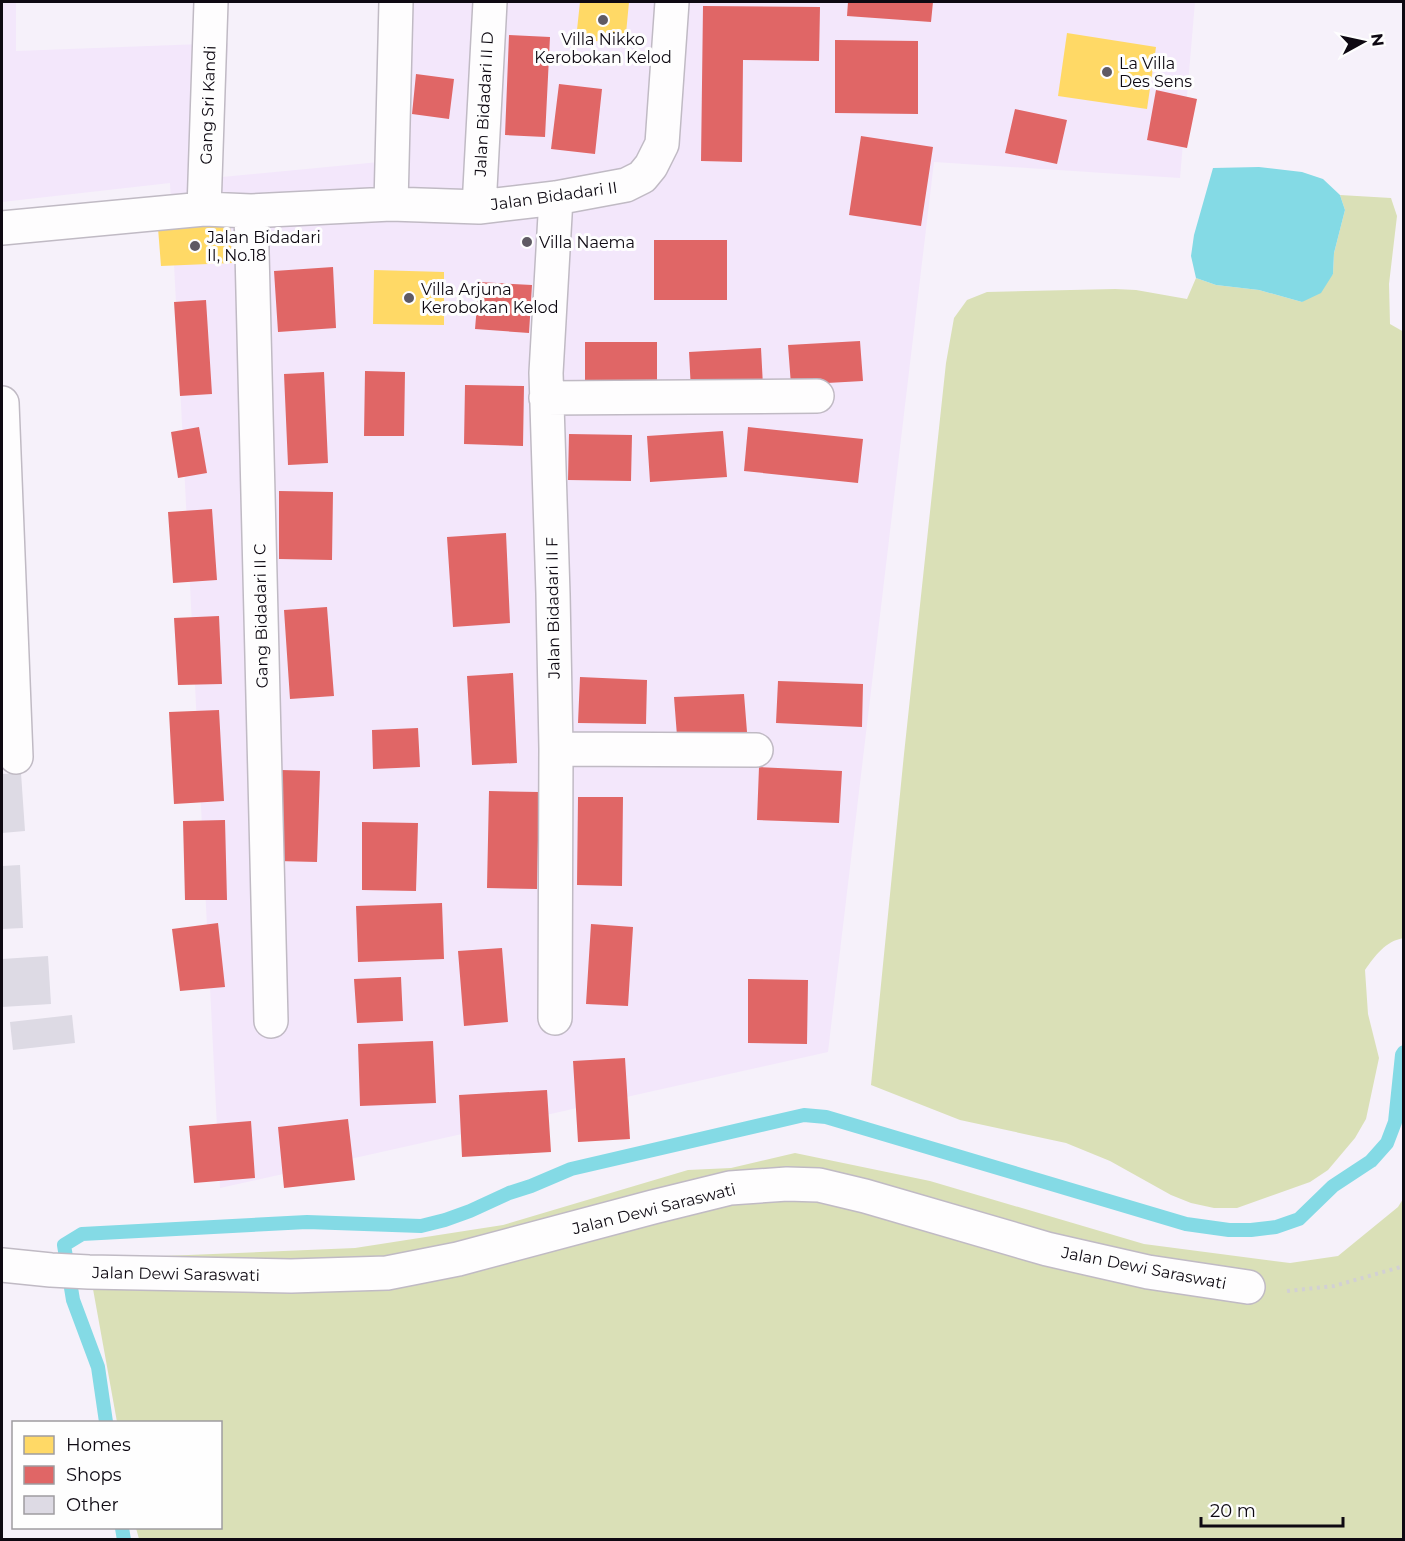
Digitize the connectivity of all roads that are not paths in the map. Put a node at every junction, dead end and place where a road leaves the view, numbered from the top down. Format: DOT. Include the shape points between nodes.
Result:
graph roads {
  1 [pos="211,2"];
  2 [pos="396,2"];
  3 [pos="490,2"];
  4 [pos="672,2"];
  5 [pos="556,198"];
  6 [pos="391,204"];
  7 [pos="479,207"];
  8 [pos="204,209"];
  9 [pos="251,211"];
  10 [pos="2,228"];
  11 [pos="817,396"];
  12 [pos="546,398"];
  13 [pos="2,403"];
  14 [pos="556,749"];
  15 [pos="756,750"];
  16 [pos="16,758"];
  17 [pos="555,1018"];
  18 [pos="272,1021"];
  19 [pos="2,1265"];
  20 [pos="1248,1287"];
  1 -- 8 [label="street, Gang Sri Kandi"];
  2 -- 6 [label="street"];
  3 -- 7 [label="street, Jalan Bidadari II D"];
  4 -- 5 [label="street, Jalan Bidadari II" via="662,144 651,166 642,177 626,185"];
  5 -- 7 [label="street, Jalan Bidadari II"];
  5 -- 12 [label="street, Jalan Bidadari II F"];
  6 -- 7 [label="street, Jalan Bidadari II"];
  6 -- 9 [label="street, Jalan Bidadari II"];
  8 -- 9 [label="street, Jalan Bidadari II"];
  8 -- 10 [label="street, Jalan Bidadari II"];
  9 -- 18 [label="street, Gang Bidadari II C"];
  11 -- 12 [label="street"];
  12 -- 14 [label="street, Jalan Bidadari II F"];
  13 -- 16 [label="street"];
  14 -- 15 [label="street"];
  14 -- 17 [label="street, Jalan Bidadari II F"];
  19 -- 20 [label="street, Jalan Dewi Saraswati" via="89,1272 291,1276 387,1273 458,1259 730,1188 808,1184 865,1196 1047,1250 1148,1272"];
}
